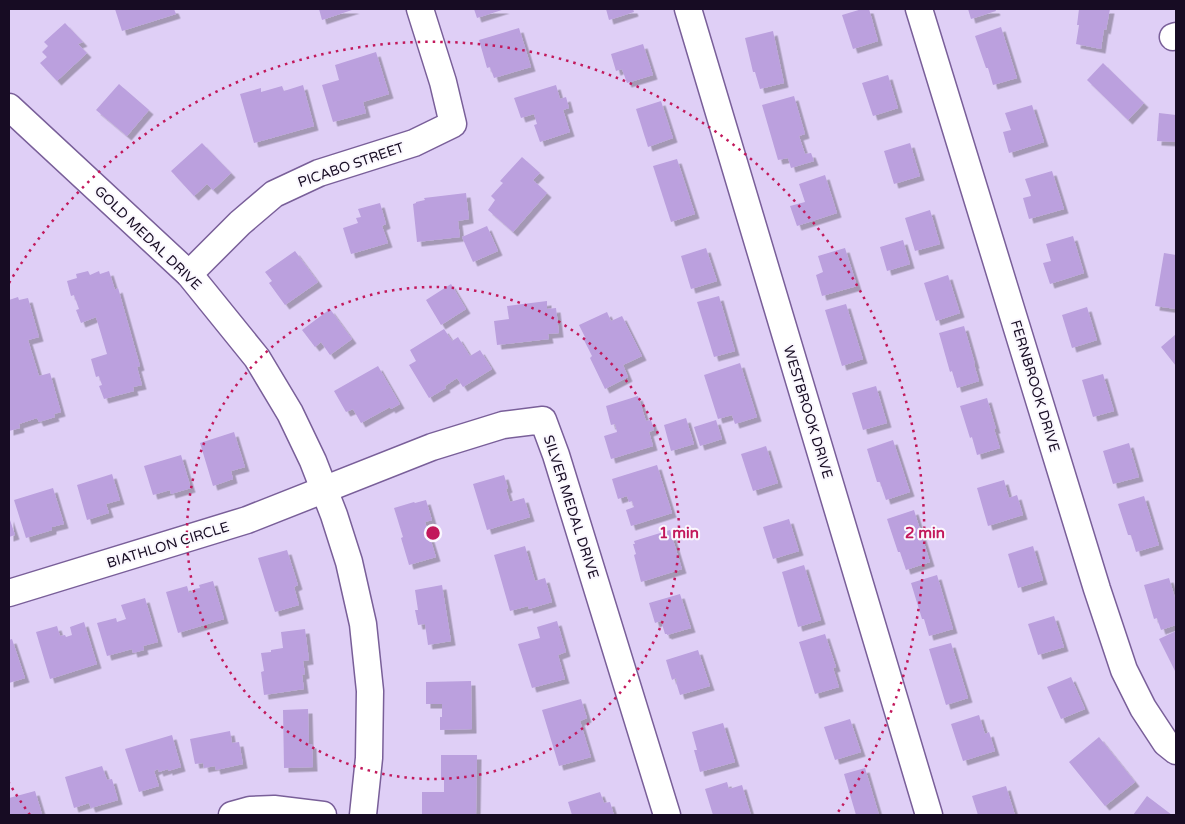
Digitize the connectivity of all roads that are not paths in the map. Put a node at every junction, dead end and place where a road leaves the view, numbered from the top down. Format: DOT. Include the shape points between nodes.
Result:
graph roads {
  1 [pos="420,9"];
  2 [pos="688,9"];
  3 [pos="919,9"];
  4 [pos="9,107"];
  5 [pos="189,274"];
  6 [pos="324,490"];
  7 [pos="9,593"];
  8 [pos="1176,752"];
  9 [pos="232,815"];
  10 [pos="323,815"];
  11 [pos="363,815"];
  12 [pos="666,815"];
  13 [pos="929,815"];
  1 -- 5 [label="street, PICABO STREET" via="443,82 452,124 414,143 319,174 274,194"];
  2 -- 13 [label="street, WESTBROOK DRIVE"];
  3 -- 8 [label="street, FERNBROOK DRIVE" via="1124,670 1143,708 1166,744"];
  4 -- 5 [label="street, GOLD MEDAL DRIVE"];
  5 -- 6 [label="street, GOLD MEDAL DRIVE" via="256,358 290,413"];
  6 -- 7 [label="street, BIATHLON CIRCLE" via="247,520"];
  6 -- 11 [label="street, GOLD MEDAL DRIVE" via="349,562 363,624 370,690 369,758"];
  6 -- 12 [label="street, SILVER MEDAL DRIVE" via="432,447 503,425 543,420"];
  9 -- 10 [label="street" via="274,809"];
}
